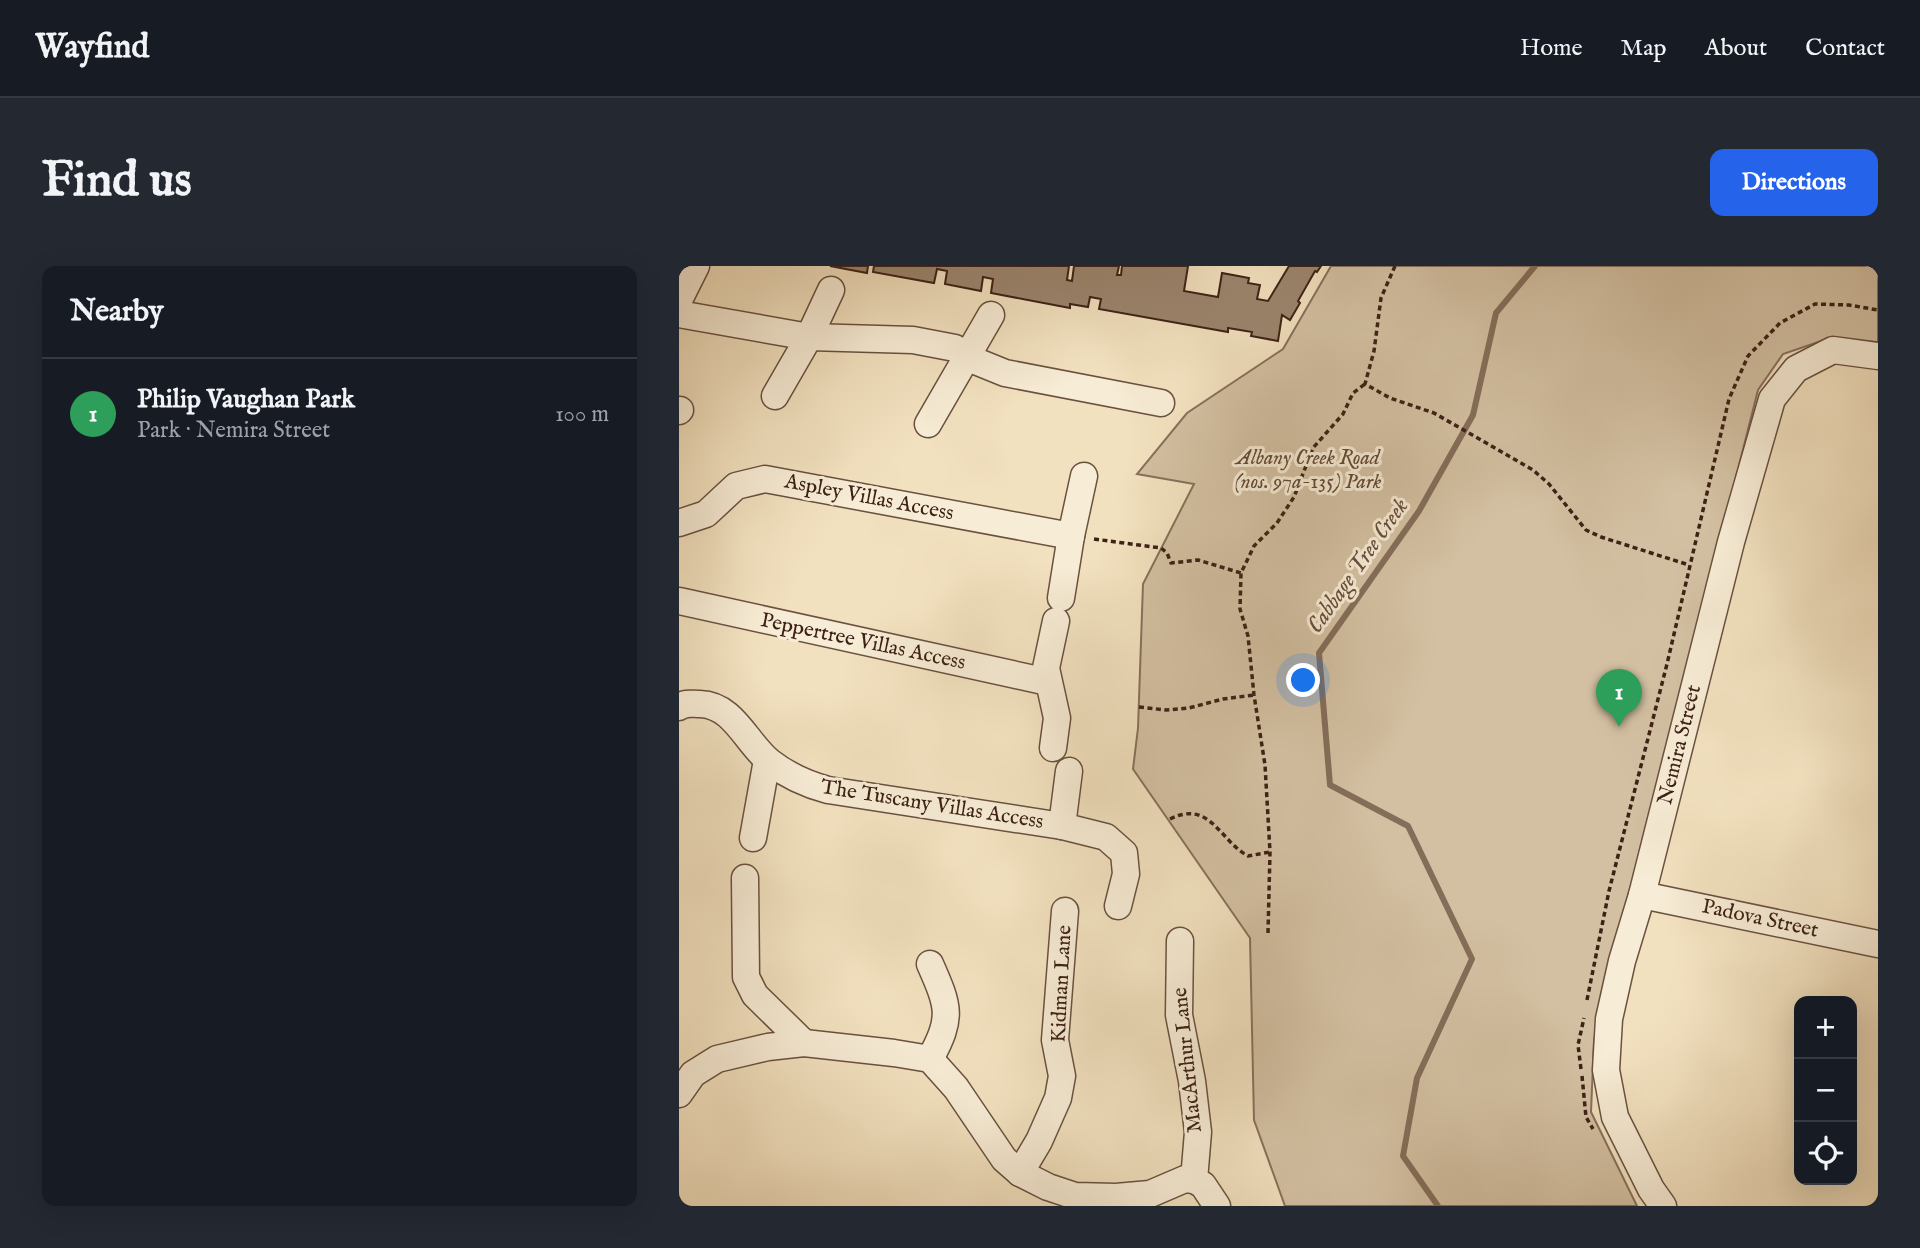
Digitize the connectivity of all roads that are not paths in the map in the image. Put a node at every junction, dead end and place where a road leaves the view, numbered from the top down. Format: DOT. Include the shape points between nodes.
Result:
graph roads {
  1 [pos="696,266"];
  2 [pos="831,290"];
  3 [pos="679,300"];
  4 [pos="679,314"];
  5 [pos="991,314"];
  6 [pos="809,337"];
  7 [pos="1878,356"];
  8 [pos="968,358"];
  9 [pos="775,396"];
  10 [pos="1161,403"];
  11 [pos="927,424"];
  12 [pos="1084,476"];
  13 [pos="679,523"];
  14 [pos="1071,536"];
  15 [pos="679,601"];
  16 [pos="1048,682"];
  17 [pos="679,707"];
  18 [pos="1053,748"];
  19 [pos="767,760"];
  20 [pos="1069,771"];
  21 [pos="1062,827"];
  22 [pos="753,838"];
  23 [pos="745,878"];
  24 [pos="1641,895"];
  25 [pos="1118,906"];
  26 [pos="1065,911"];
  27 [pos="1180,941"];
  28 [pos="1878,944"];
  29 [pos="930,964"];
  30 [pos="804,1043"];
  31 [pos="930,1059"];
  32 [pos="679,1094"];
  33 [pos="1020,1173"];
  34 [pos="1194,1180"];
  35 [pos="1074,1201"];
  36 [pos="1217,1206"];
  37 [pos="1663,1206"];
  1 -- 3 [label="street"];
  2 -- 6 [label="street"];
  4 -- 6 [label="street"];
  5 -- 8 [label="street"];
  6 -- 8 [label="street" via="913,340 955,348"];
  6 -- 9 [label="street"];
  7 -- 24 [label="street, Nemira Street" via="1833,351 1797,369 1772,399"];
  8 -- 10 [label="street" via="1005,373"];
  8 -- 11 [label="street"];
  12 -- 14 [label="street"];
  13 -- 14 [label="street, Aspley Villas Access" via="706,513 736,486 765,479"];
  14 -- 16 [label="street" via="1046,668"];
  15 -- 16 [label="street, Peppertree Villas Access"];
  16 -- 18 [label="street" via="1057,718"];
  17 -- 19 [label="street, The Tuscany Villas Access" via="713,704 743,729"];
  19 -- 21 [label="street, The Tuscany Villas Access" via="799,782 828,790"];
  19 -- 22 [label="street"];
  20 -- 21 [label="street, The Tuscany Villas Access"];
  21 -- 25 [label="street, The Tuscany Villas Access" via="1106,837 1124,853 1126,874"];
  23 -- 30 [label="street" via="746,977 755,995"];
  24 -- 28 [label="street, Padova Street"];
  24 -- 37 [label="street, Nemira Street" via="1609,1019 1606,1070 1615,1117"];
  26 -- 33 [label="street, Kidman Lane" via="1055,1040 1062,1076 1058,1098"];
  27 -- 34 [label="street, MacArthur Lane" via="1179,1015 1198,1132"];
  29 -- 31 [label="street" via="947,1011"];
  30 -- 31 [label="street"];
  30 -- 32 [label="street" via="717,1059 693,1074"];
  31 -- 33 [label="street" via="956,1088 1004,1159"];
  33 -- 35 [label="street"];
  34 -- 35 [label="street" via="1185,1179 1150,1194"];
  34 -- 36 [label="street" via="1211,1193"];
}
